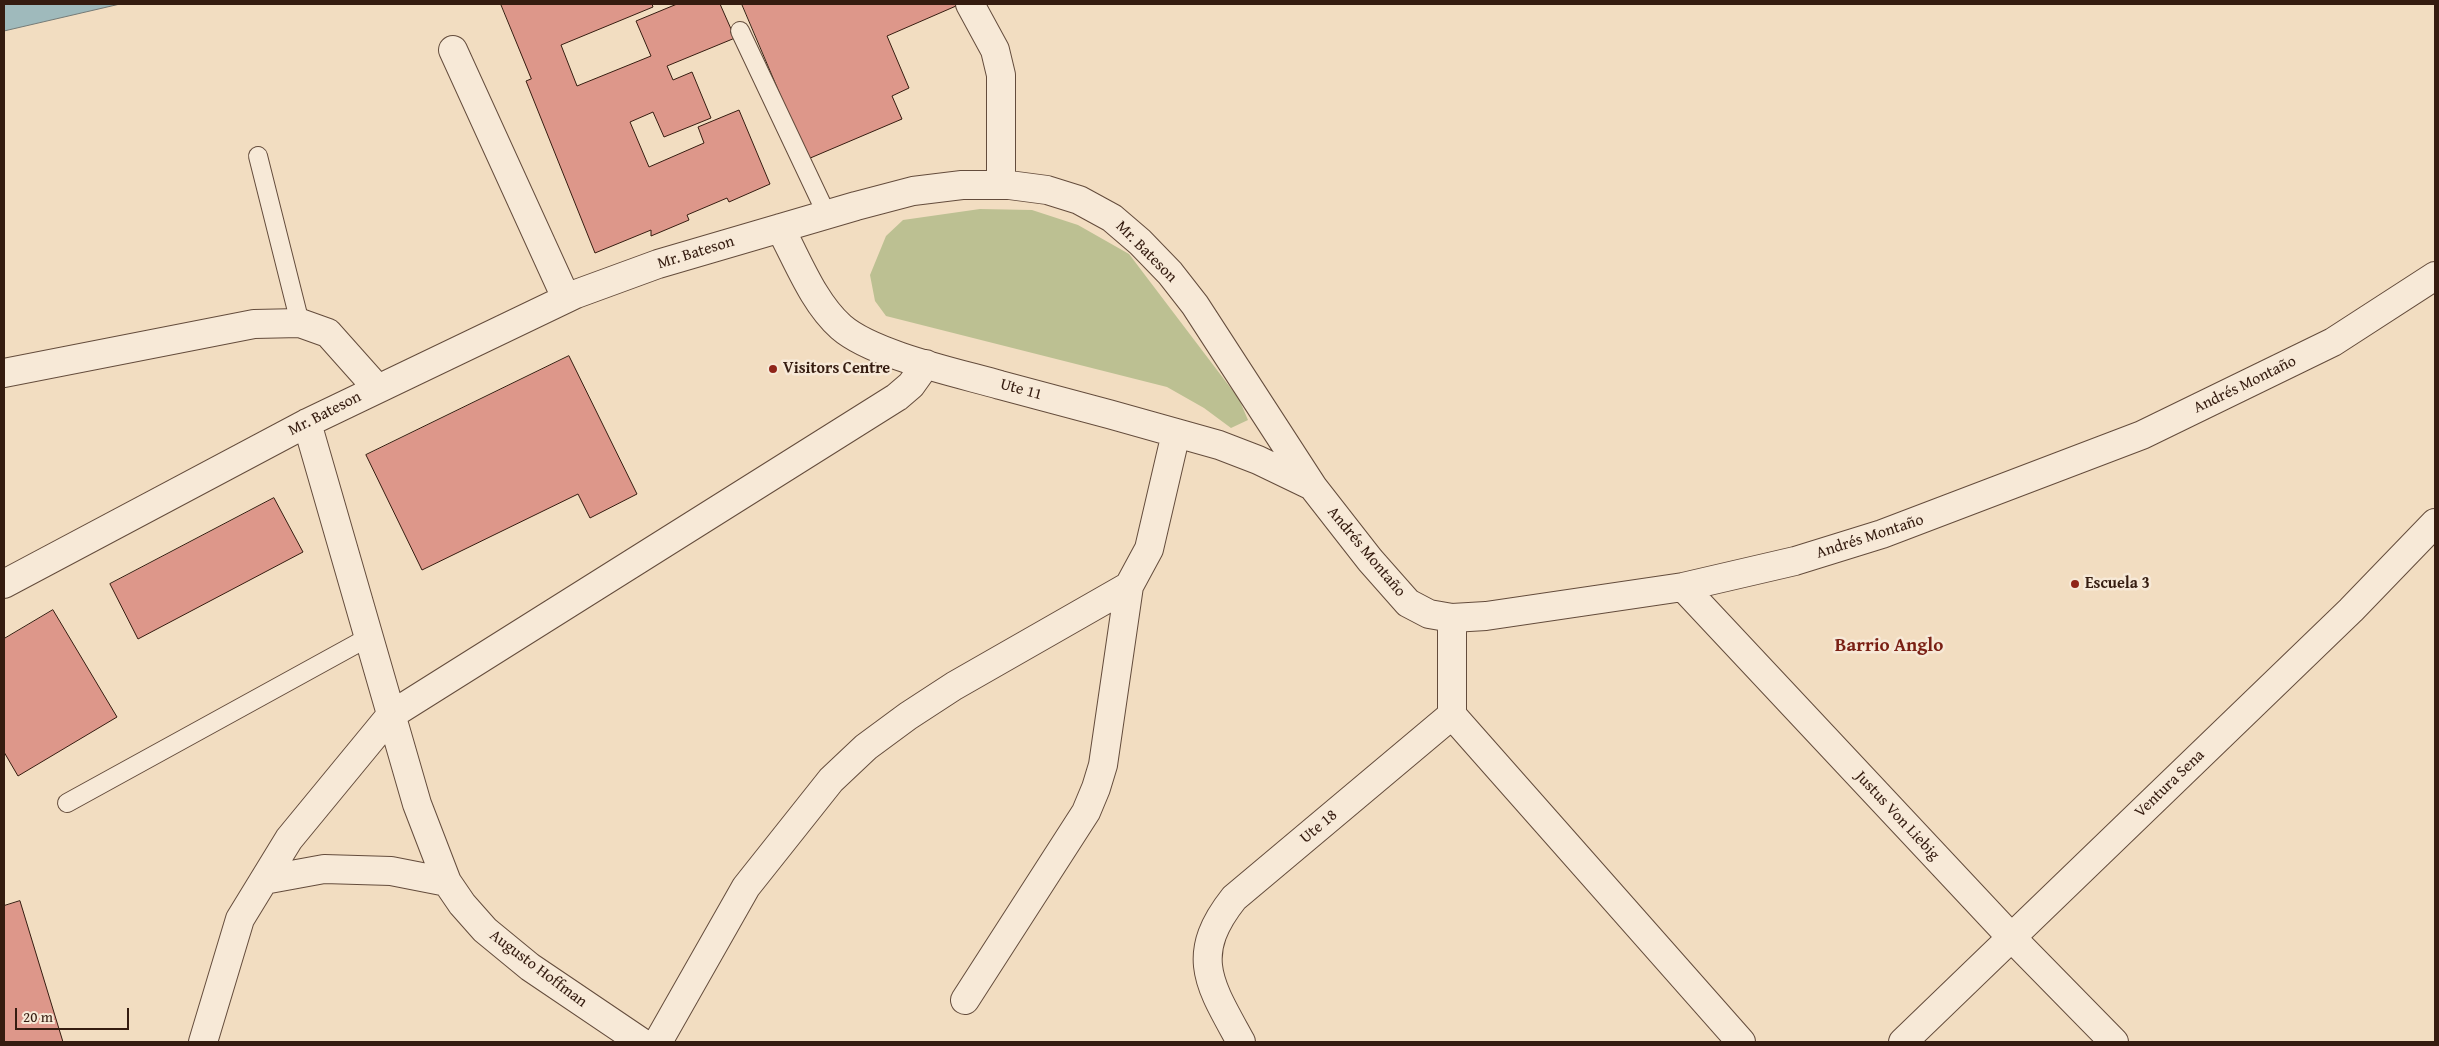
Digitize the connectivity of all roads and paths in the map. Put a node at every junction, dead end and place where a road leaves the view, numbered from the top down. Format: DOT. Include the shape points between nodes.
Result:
graph roads {
  1 [pos="970,4"];
  2 [pos="740,31"];
  3 [pos="453,50"];
  4 [pos="258,156"];
  5 [pos="1002,186"];
  6 [pos="827,214"];
  7 [pos="780,228"];
  8 [pos="2435,276"];
  9 [pos="566,298"];
  10 [pos="300,322"];
  11 [pos="926,364"];
  12 [pos="4,373"];
  13 [pos="377,388"];
  14 [pos="307,423"];
  15 [pos="1176,433"];
  16 [pos="1313,486"];
  17 [pos="2435,523"];
  18 [pos="4,584"];
  19 [pos="1128,586"];
  20 [pos="1683,587"];
  21 [pos="1452,618"];
  22 [pos="369,637"];
  23 [pos="391,715"];
  24 [pos="1452,715"];
  25 [pos="67,803"];
  26 [pos="264,880"];
  27 [pos="447,882"];
  28 [pos="2011,937"];
  29 [pos="965,1000"];
  30 [pos="203,1042"];
  31 [pos="641,1042"];
  32 [pos="658,1042"];
  33 [pos="1242,1042"];
  34 [pos="1741,1042"];
  35 [pos="1903,1042"];
  36 [pos="2114,1042"];
  1 -- 5 [label="street" via="996,50 1001,75"];
  2 -- 6 [label="lane"];
  3 -- 9 [label="street"];
  4 -- 10 [label="lane"];
  5 -- 6 [label="street, Mr. Bateson" via="962,185 913,191"];
  5 -- 16 [label="street, Mr. Bateson" via="1048,190 1079,200 1112,218 1140,242 1195,305"];
  6 -- 7 [label="street, Mr. Bateson"];
  7 -- 9 [label="street, Mr. Bateson" via="658,264"];
  7 -- 11 [label="street, Ute 11" via="822,305 842,327 858,339"];
  8 -- 20 [label="street, Andrés Montaño" via="2333,342 2142,435 1882,534 1796,561"];
  9 -- 13 [label="street, Mr. Bateson"];
  10 -- 12 [label="street" via="254,324"];
  10 -- 13 [label="street" via="328,333"];
  11 -- 15 [label="street, Ute 11"];
  11 -- 23 [label="street" via="911,385 897,397"];
  13 -- 14 [label="street, Mr. Bateson"];
  14 -- 18 [label="street, Mr. Bateson"];
  14 -- 22 [label="street, Augusto Hoffman"];
  15 -- 16 [label="street, Ute 11" via="1258,460"];
  15 -- 19 [label="street" via="1148,549"];
  16 -- 21 [label="street, Andrés Montaño" via="1408,603 1429,614"];
  17 -- 28 [label="street, Ventura Sena" via="2351,610"];
  19 -- 29 [label="street" via="1103,765 1096,788 1086,812"];
  19 -- 32 [label="street" via="908,716 866,747 831,780 746,888"];
  20 -- 21 [label="street, Andrés Montaño" via="1486,616"];
  20 -- 28 [label="street, Justus Von Liebig"];
  21 -- 24 [label="street"];
  22 -- 23 [label="street, Augusto Hoffman"];
  22 -- 25 [label="lane"];
  23 -- 26 [label="street" via="288,839"];
  23 -- 27 [label="street, Augusto Hoffman" via="417,804"];
  24 -- 33 [label="street, Ute 18" via="1234,898 1222,913 1213,929 1206,966 1211,983"];
  24 -- 34 [label="street"];
  26 -- 27 [label="street" via="324,869 391,871"];
  26 -- 30 [label="street" via="240,919"];
  27 -- 31 [label="street, Augusto Hoffman" via="485,930 530,967"];
  28 -- 35 [label="street, Ventura Sena"];
  28 -- 36 [label="street, Justus Von Liebig"];
}
